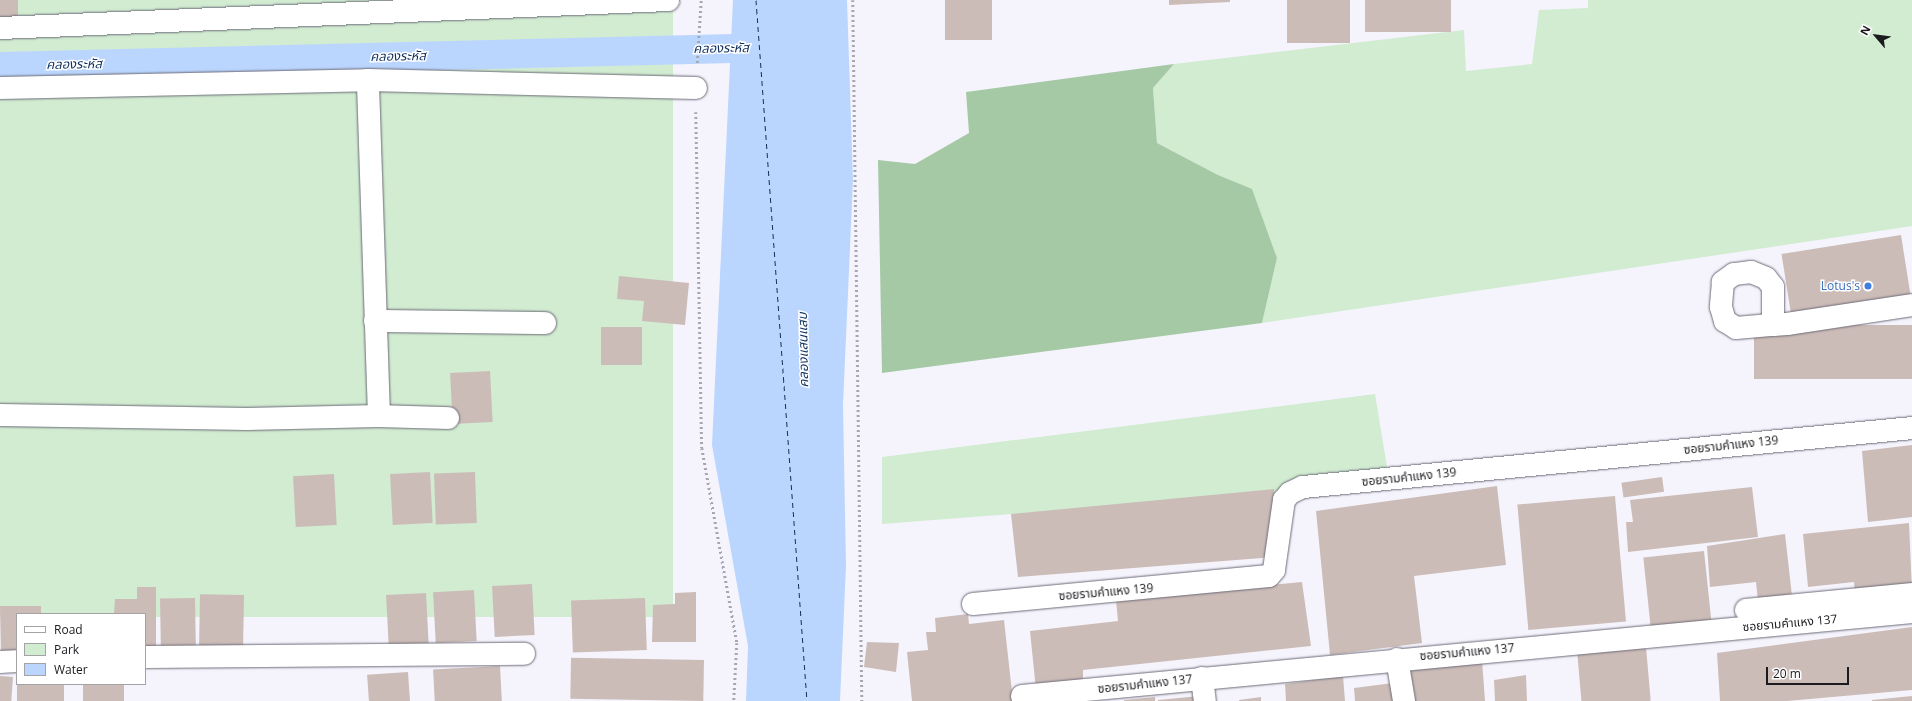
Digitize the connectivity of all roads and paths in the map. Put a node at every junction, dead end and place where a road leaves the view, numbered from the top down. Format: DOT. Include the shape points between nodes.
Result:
graph roads {
  1 [pos="668,0"];
  2 [pos="853,0"];
  3 [pos="701,1"];
  4 [pos="0,28"];
  5 [pos="368,80"];
  6 [pos="696,87"];
  7 [pos="0,88"];
  8 [pos="1912,305"];
  9 [pos="375,321"];
  10 [pos="545,323"];
  11 [pos="1773,325"];
  12 [pos="0,416"];
  13 [pos="379,416"];
  14 [pos="448,418"];
  15 [pos="1912,428"];
  16 [pos="1912,594"];
  17 [pos="973,604"];
  18 [pos="1746,610"];
  19 [pos="1912,612"];
  20 [pos="524,654"];
  21 [pos="146,657"];
  22 [pos="1397,659"];
  23 [pos="16,661"];
  24 [pos="0,662"];
  25 [pos="1202,678"];
  26 [pos="1092,695"];
  27 [pos="1022,696"];
  28 [pos="734,701"];
  29 [pos="862,701"];
  30 [pos="1205,701"];
  31 [pos="1404,701"];
  1 -- 4 [label="street"];
  2 -- 29 [label="path"];
  3 -- 6 [label="path"];
  5 -- 6 [label="street"];
  5 -- 7 [label="street"];
  5 -- 9 [label="street"];
  6 -- 28 [label="path" via="702,448 737,643"];
  8 -- 11 [label="street"];
  9 -- 10 [label="street"];
  9 -- 13 [label="street"];
  12 -- 13 [label="street" via="247,419"];
  13 -- 14 [label="street"];
  15 -- 17 [label="street, ซอยรามคำแหง 139" via="1303,487 1290,493 1284,500 1274,570 1269,576"];
  16 -- 18 [label="street"];
  19 -- 22 [label="street, ซอยรามคำแหง 137"];
  20 -- 21 [label="street"];
  22 -- 25 [label="street, ซอยรามคำแหง 137"];
  22 -- 31 [label="street"];
  23 -- 24 [label="street"];
  25 -- 26 [label="street, ซอยรามคำแหง 137"];
  25 -- 30 [label="street"];
  26 -- 27 [label="street, ซอยรามคำแหง 137"];
}
